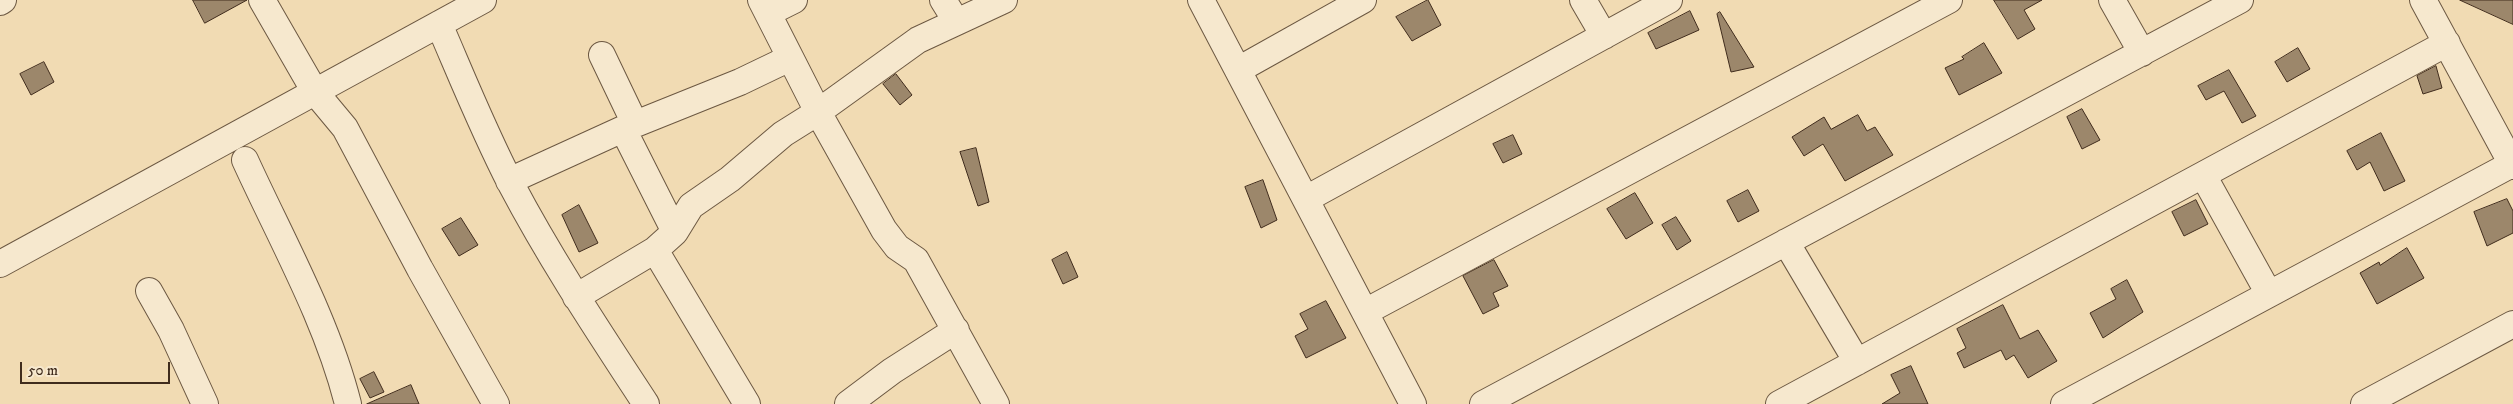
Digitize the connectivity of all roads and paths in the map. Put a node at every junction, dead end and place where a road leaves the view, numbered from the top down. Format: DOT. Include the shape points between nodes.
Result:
graph roads {
  1 [pos="262,0"];
  2 [pos="483,0"];
  3 [pos="794,0"];
  4 [pos="1004,0"];
  5 [pos="1201,0"];
  6 [pos="1362,0"];
  7 [pos="1583,0"];
  8 [pos="1669,0"];
  9 [pos="1949,0"];
  10 [pos="2112,0"];
  11 [pos="2240,0"];
  12 [pos="2423,0"];
  13 [pos="764,6"];
  14 [pos="950,11"];
  15 [pos="439,24"];
  16 [pos="1604,36"];
  17 [pos="2446,43"];
  18 [pos="2142,53"];
  19 [pos="602,55"];
  20 [pos="790,58"];
  21 [pos="1238,70"];
  22 [pos="315,92"];
  23 [pos="818,112"];
  24 [pos="629,127"];
  25 [pos="245,160"];
  26 [pos="2512,165"];
  27 [pos="2203,175"];
  28 [pos="509,181"];
  29 [pos="1306,199"];
  30 [pos="675,232"];
  31 [pos="1786,242"];
  32 [pos="655,250"];
  33 [pos="0,264"];
  34 [pos="149,291"];
  35 [pos="2269,294"];
  36 [pos="576,297"];
  37 [pos="1365,312"];
  38 [pos="2513,324"];
  39 [pos="956,330"];
  40 [pos="1857,362"];
  41 [pos="1517,396"];
  42 [pos="205,404"];
  43 [pos="348,404"];
  44 [pos="496,404"];
  45 [pos="646,404"];
  46 [pos="747,404"];
  47 [pos="848,404"];
  48 [pos="996,404"];
  49 [pos="1413,404"];
  50 [pos="1483,404"];
  51 [pos="1779,404"];
  52 [pos="2064,404"];
  53 [pos="2364,404"];
  1 -- 22 [label="street"];
  2 -- 15 [label="street"];
  3 -- 13 [label="street"];
  4 -- 14 [label="street"];
  5 -- 21 [label="street"];
  6 -- 21 [label="street"];
  7 -- 16 [label="street"];
  8 -- 16 [label="street"];
  9 -- 37 [label="street"];
  10 -- 18 [label="street"];
  11 -- 18 [label="street"];
  12 -- 17 [label="street"];
  13 -- 20 [label="street"];
  14 -- 23 [label="street" via="918,40"];
  15 -- 22 [label="street"];
  15 -- 28 [label="street"];
  16 -- 29 [label="street"];
  17 -- 26 [label="street"];
  17 -- 27 [label="street"];
  18 -- 31 [label="street"];
  19 -- 24 [label="street"];
  20 -- 23 [label="street"];
  20 -- 24 [label="street"];
  21 -- 29 [label="street"];
  22 -- 33 [label="street"];
  22 -- 44 [label="street" via="345,128"];
  23 -- 30 [label="street" via="783,134 730,179 691,206"];
  23 -- 39 [label="street" via="884,230 897,247 916,260"];
  24 -- 28 [label="street"];
  24 -- 30 [label="street"];
  25 -- 43 [label="street" via="311,302"];
  26 -- 35 [label="street"];
  27 -- 35 [label="street"];
  27 -- 40 [label="street"];
  28 -- 36 [label="street"];
  29 -- 37 [label="street"];
  30 -- 32 [label="street"];
  31 -- 40 [label="street"];
  31 -- 41 [label="street"];
  32 -- 36 [label="street"];
  32 -- 46 [label="street"];
  34 -- 42 [label="street" via="172,330"];
  35 -- 52 [label="street"];
  36 -- 45 [label="street"];
  37 -- 49 [label="street"];
  38 -- 53 [label="street"];
  39 -- 47 [label="street"];
  39 -- 48 [label="street"];
  40 -- 51 [label="street"];
  41 -- 50 [label="street"];
}
